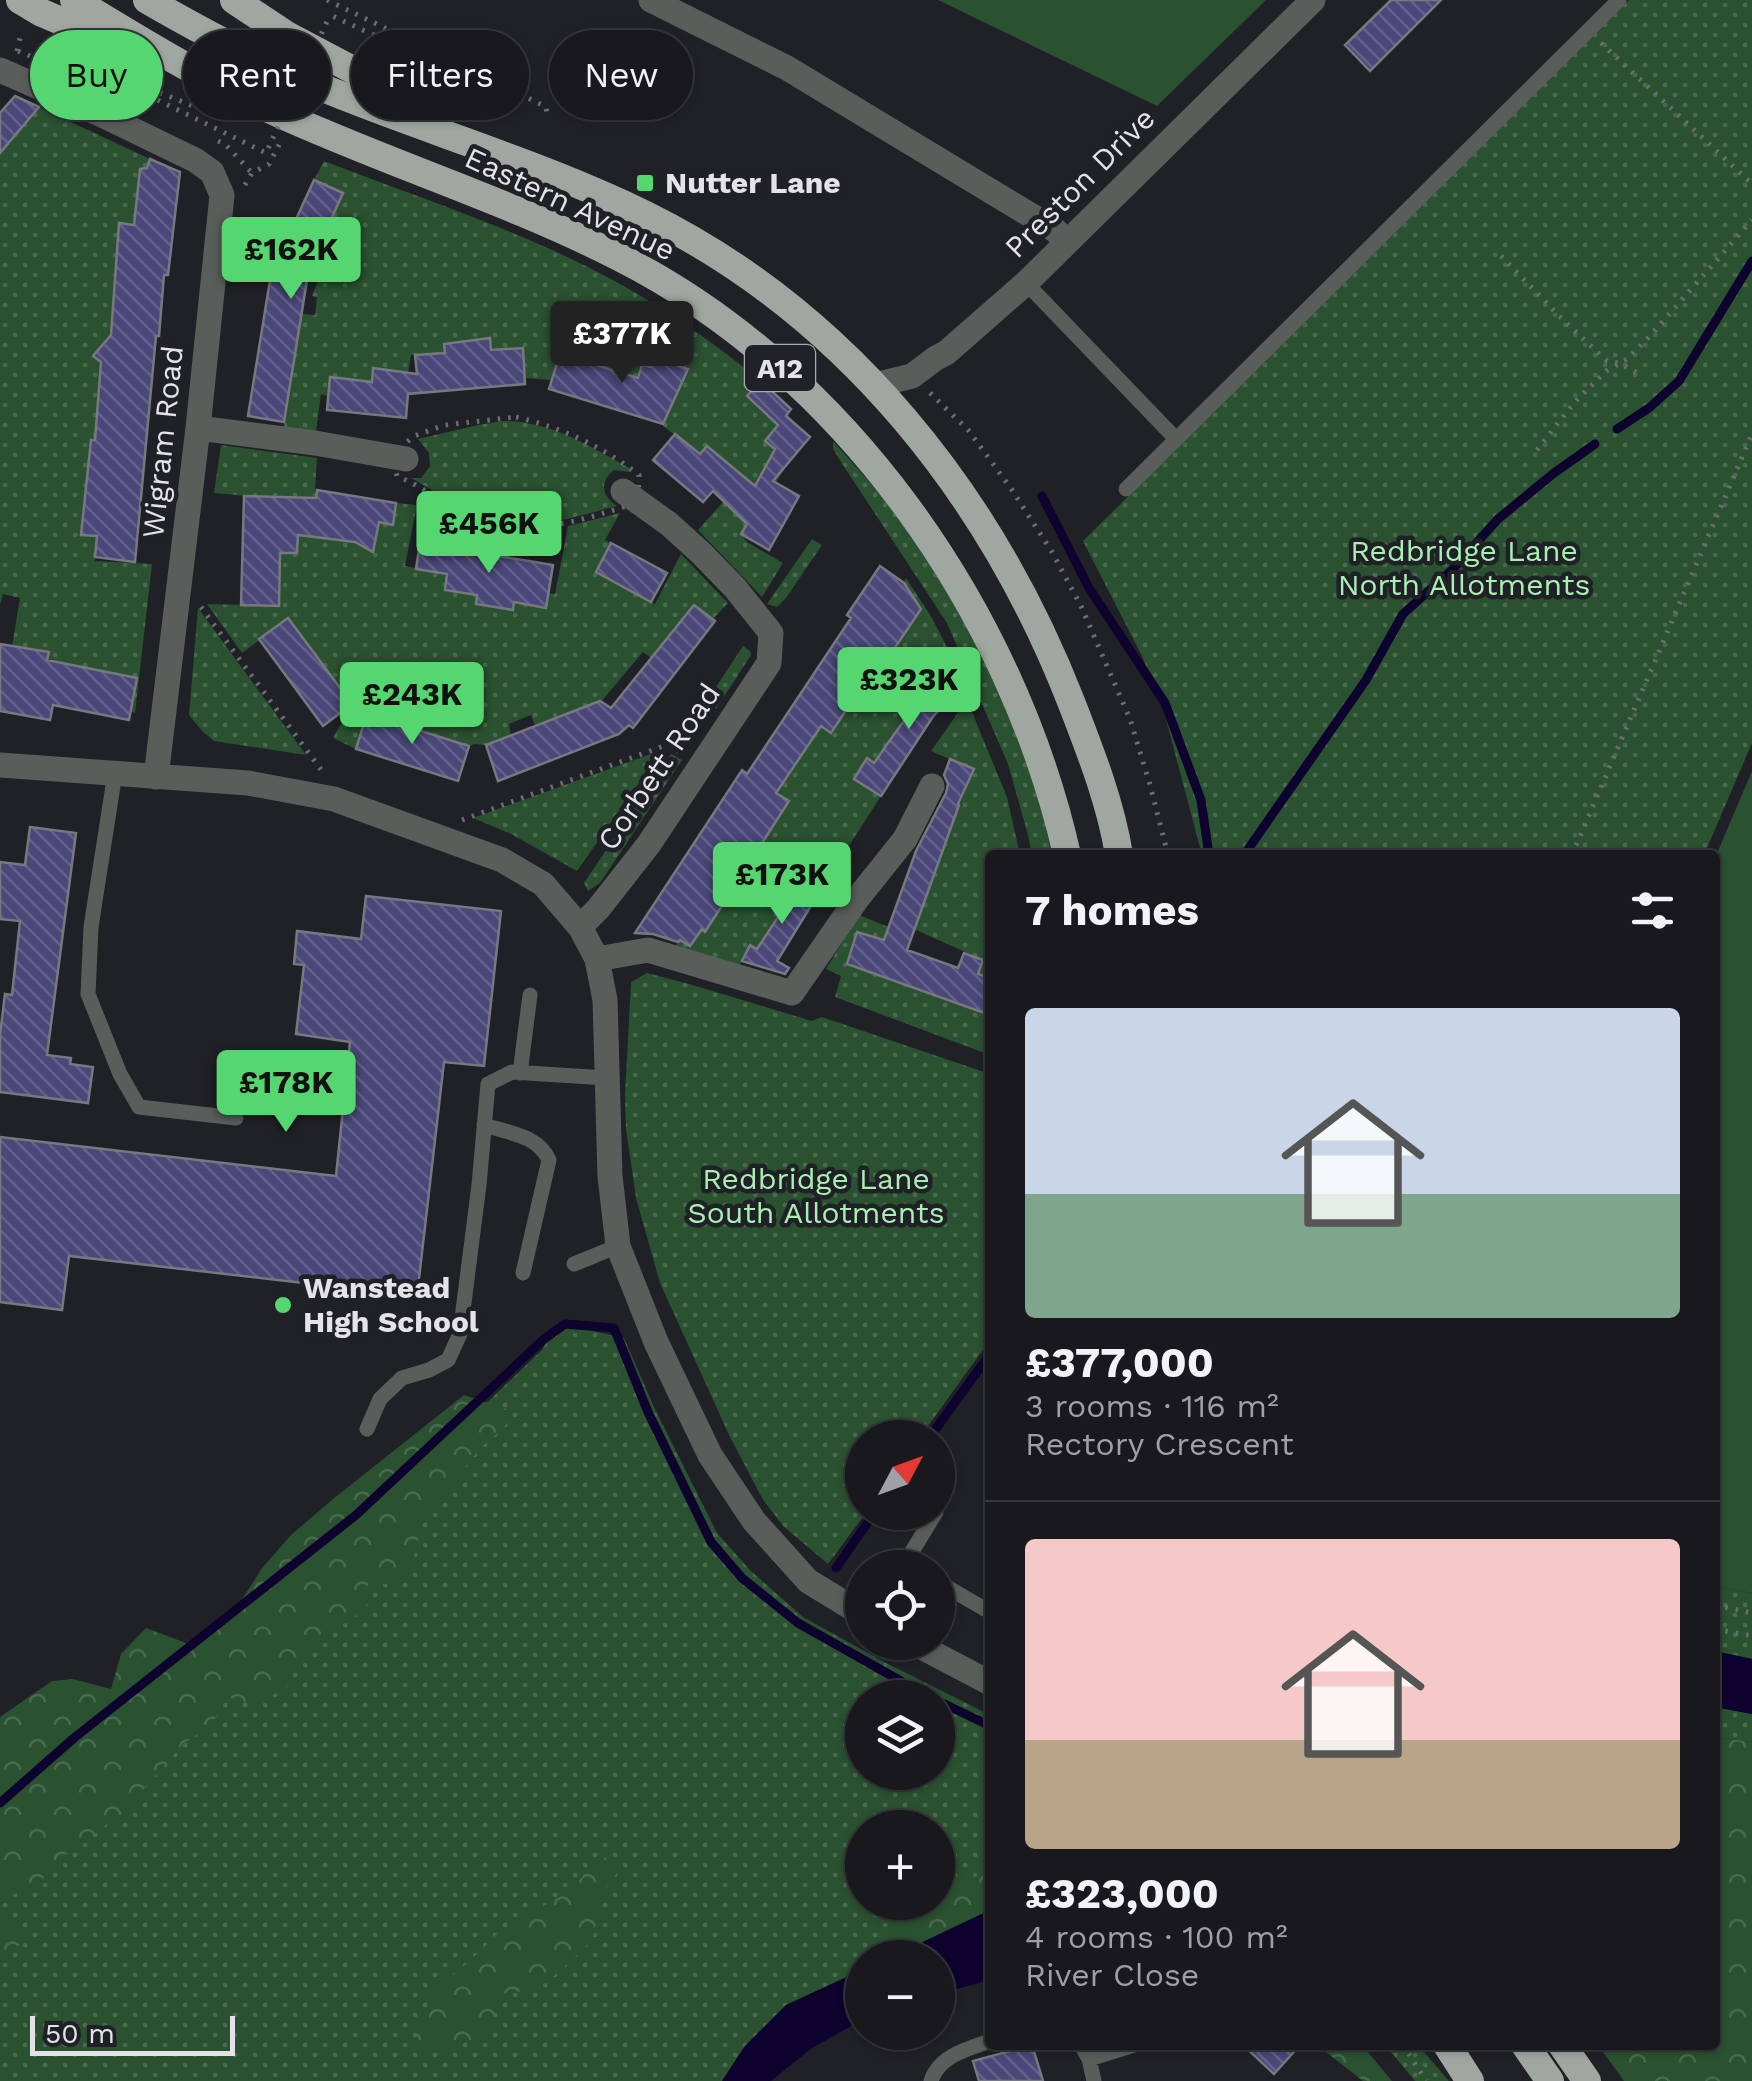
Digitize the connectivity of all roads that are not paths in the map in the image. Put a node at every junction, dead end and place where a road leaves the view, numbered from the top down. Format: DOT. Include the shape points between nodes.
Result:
graph roads {
  1 [pos="20,0"];
  2 [pos="74,0"];
  3 [pos="148,0"];
  4 [pos="234,0"];
  5 [pos="652,0"];
  6 [pos="1313,0"];
  7 [pos="1619,0"];
  8 [pos="9,60"];
  9 [pos="268,123"];
  10 [pos="548,172"];
  11 [pos="1067,242"];
  12 [pos="1026,283"];
  13 [pos="875,385"];
  14 [pos="198,428"];
  15 [pos="1176,439"];
  16 [pos="399,457"];
  17 [pos="1126,490"];
  18 [pos="631,497"];
  19 [pos="0,765"];
  20 [pos="115,773"];
  21 [pos="156,777"];
  22 [pos="932,786"];
  23 [pos="1065,850"];
  24 [pos="1119,850"];
  25 [pos="580,927"];
  26 [pos="597,959"];
  27 [pos="530,995"];
  28 [pos="520,1073"];
  29 [pos="607,1078"];
  30 [pos="236,1118"];
  31 [pos="484,1125"];
  32 [pos="618,1246"];
  33 [pos="574,1264"];
  34 [pos="523,1273"];
  35 [pos="367,1429"];
  36 [pos="955,1592"];
  37 [pos="845,1604"];
  38 [pos="985,1609"];
  39 [pos="946,1660"];
  40 [pos="985,1680"];
  41 [pos="985,2043"];
  42 [pos="1451,2050"];
  43 [pos="1528,2050"];
  44 [pos="1565,2050"];
  45 [pos="1085,2052"];
  46 [pos="930,2081"];
  47 [pos="1094,2081"];
  48 [pos="1470,2081"];
  49 [pos="1550,2081"];
  50 [pos="1587,2081"];
  1 -- 9 [label="highway, A12"];
  2 -- 9 [label="highway, Eastern Avenue / A12"];
  3 -- 10 [label="highway, Eastern Avenue / A12" via="322,88"];
  4 -- 10 [label="highway, A12" via="345,67"];
  5 -- 11 [label="street" via="787,68"];
  6 -- 11 [label="street, Preston Drive"];
  7 -- 15 [label="lane"];
  8 -- 14 [label="street, Wigram Road" via="212,172 222,195"];
  9 -- 23 [label="highway, Eastern Avenue / A12" via="548,224 618,256 728,324 798,384 902,501 973,609 1026,724"];
  10 -- 13 [label="highway, Eastern Avenue / A12" via="644,214 760,284"];
  11 -- 12 [label="street, Preston Drive"];
  12 -- 13 [label="street, Preston Drive" via="946,354 912,376"];
  12 -- 15 [label="lane"];
  13 -- 24 [label="highway, Eastern Avenue / A12" via="962,494 1015,577 1086,740"];
  14 -- 16 [label="street"];
  14 -- 21 [label="street, Wigram Road"];
  15 -- 17 [label="lane"];
  18 -- 25 [label="street, Corbett Road" via="735,588 770,633 768,663 650,844"];
  19 -- 20 [label="street"];
  20 -- 21 [label="street"];
  20 -- 30 [label="lane" via="88,994 139,1107"];
  21 -- 25 [label="street" via="248,782 334,799 398,821 502,860 543,884"];
  22 -- 26 [label="street" via="905,839 792,993 648,950"];
  25 -- 26 [label="street"];
  26 -- 29 [label="street"];
  27 -- 28 [label="lane"];
  28 -- 29 [label="lane"];
  28 -- 31 [label="lane" via="488,1084"];
  29 -- 32 [label="street"];
  31 -- 34 [label="lane" via="534,1141 549,1160"];
  31 -- 35 [label="lane" via="460,1334 448,1360 391,1388"];
  32 -- 33 [label="lane"];
  32 -- 37 [label="street" via="710,1455 754,1522 808,1581"];
  36 -- 38 [label="lane"];
  39 -- 40 [label="street"];
  41 -- 46 [label="lane" via="948,2057"];
  42 -- 48 [label="highway"];
  43 -- 49 [label="highway"];
  44 -- 50 [label="highway"];
  45 -- 47 [label="lane"];
}
